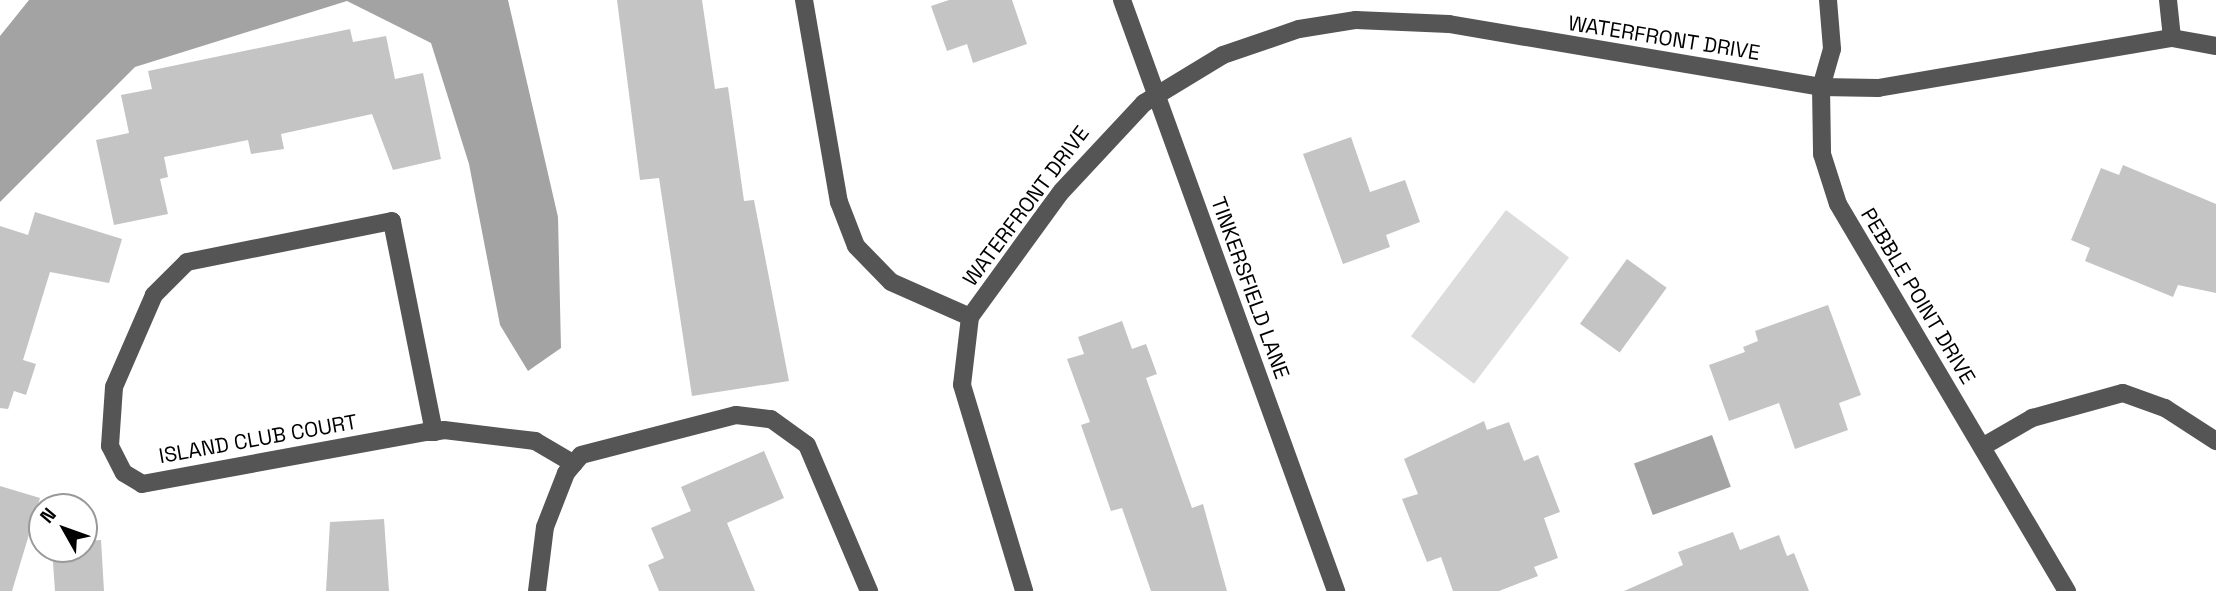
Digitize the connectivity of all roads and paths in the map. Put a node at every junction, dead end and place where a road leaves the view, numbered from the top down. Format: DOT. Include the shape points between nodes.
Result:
graph roads {
  1 [pos="804,0"];
  2 [pos="1122,0"];
  3 [pos="1828,0"];
  4 [pos="2168,0"];
  5 [pos="2172,38"];
  6 [pos="2216,46"];
  7 [pos="1821,86"];
  8 [pos="1156,94"];
  9 [pos="970,317"];
  10 [pos="434,432"];
  11 [pos="2216,441"];
  12 [pos="1982,447"];
  13 [pos="574,464"];
  14 [pos="537,591"];
  15 [pos="869,591"];
  16 [pos="1024,591"];
  17 [pos="1336,591"];
  18 [pos="2067,591"];
  1 -- 9 [label="street" via="844,225 891,282"];
  2 -- 8 [label="street, TINKERSFIELD LANE"];
  3 -- 7 [label="street, PEBBLE POINT DRIVE" via="1832,49"];
  4 -- 5 [label="street"];
  5 -- 6 [label="street, WATERFRONT DRIVE"];
  5 -- 7 [label="street, WATERFRONT DRIVE" via="1878,88"];
  7 -- 8 [label="street, WATERFRONT DRIVE" via="1449,24 1356,20 1260,40"];
  7 -- 12 [label="street, PEBBLE POINT DRIVE" via="1822,154 1838,204"];
  8 -- 9 [label="street, WATERFRONT DRIVE" via="1105,138"];
  8 -- 17 [label="street, TINKERSFIELD LANE"];
  9 -- 16 [label="street" via="962,385"];
  10 -- 10 [label="street, ISLAND CLUB COURT" via="142,484 124,474 110,446 114,387 154,295 187,262 392,221"];
  10 -- 13 [label="street, ISLAND CLUB COURT" via="535,441"];
  11 -- 12 [label="street" via="2165,408 2123,393 2032,418"];
  12 -- 18 [label="street, PEBBLE POINT DRIVE"];
  13 -- 14 [label="street" via="545,527"];
  13 -- 15 [label="street" via="602,446 736,415 771,419 792,429 814,456"];
}
